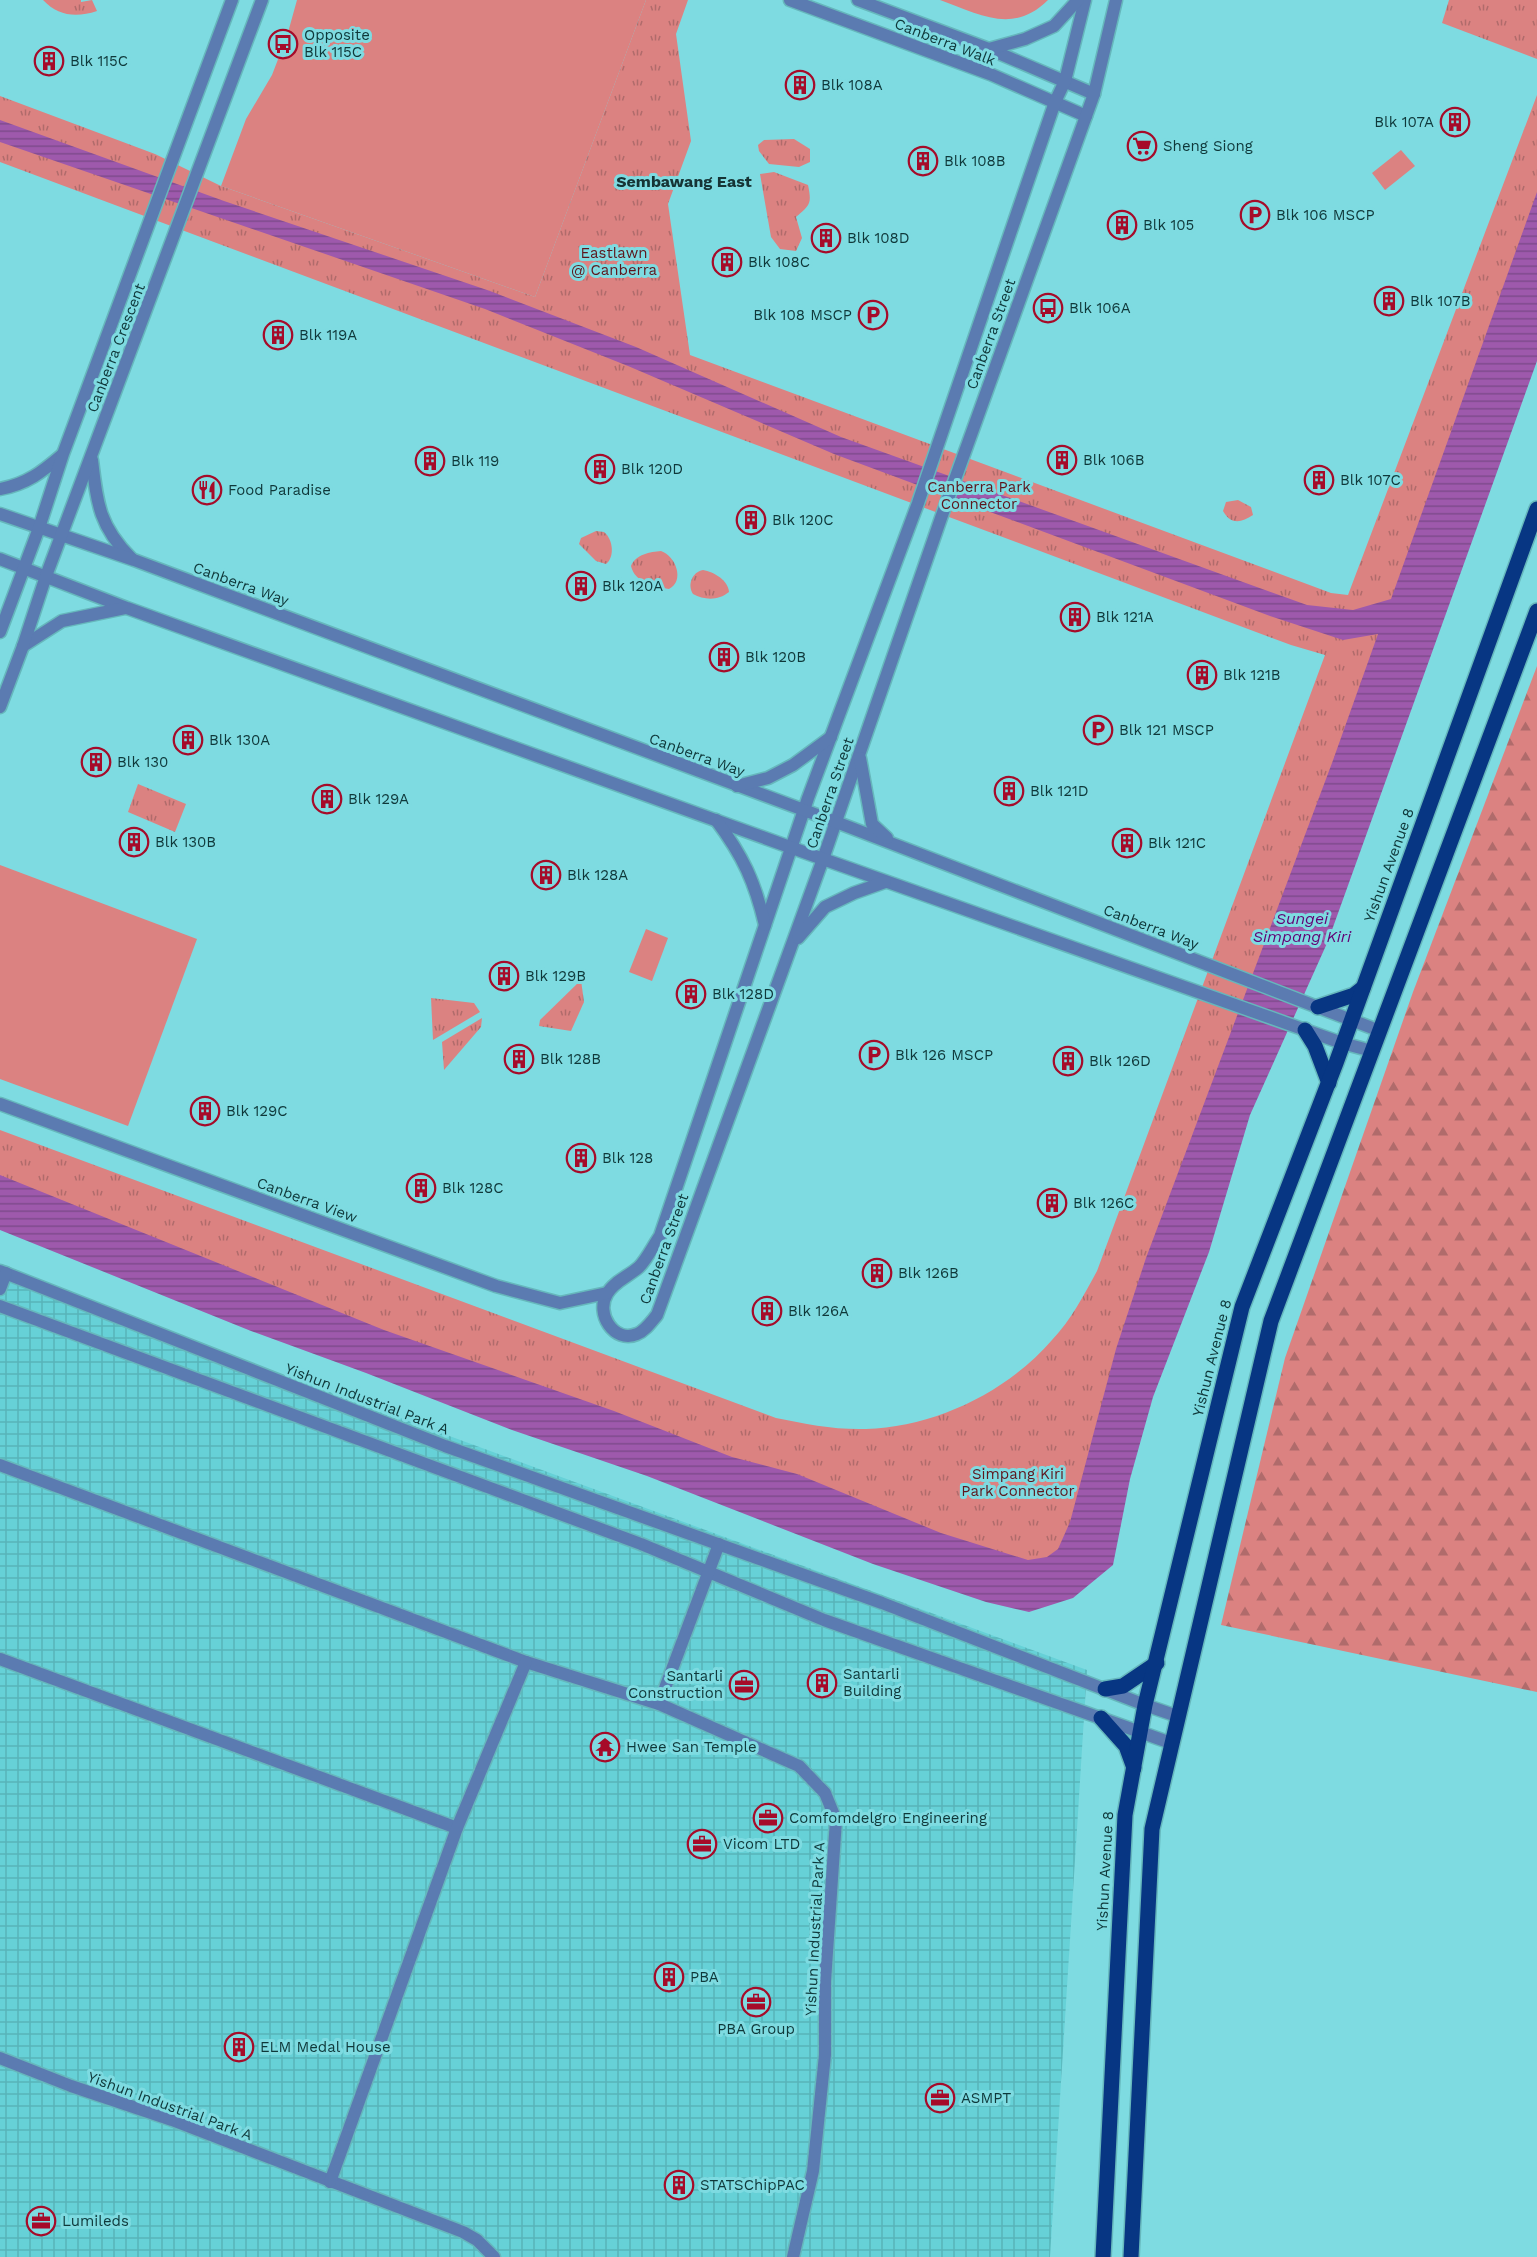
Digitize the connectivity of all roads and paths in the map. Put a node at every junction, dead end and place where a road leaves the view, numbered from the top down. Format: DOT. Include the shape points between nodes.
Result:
graph roads {
  1 [pos="232,0"];
  2 [pos="262,0"];
  3 [pos="790,0"];
  4 [pos="858,0"];
  5 [pos="1078,0"];
  6 [pos="1085,0"];
  7 [pos="1116,0"];
  8 [pos="989,49"];
  9 [pos="1065,81"];
  10 [pos="1094,94"];
  11 [pos="1055,102"];
  12 [pos="1086,116"];
  13 [pos="63,454"];
  14 [pos="92,456"];
  15 [pos="0,489"];
  16 [pos="1537,509"];
  17 [pos="0,514"];
  18 [pos="39,528"];
  19 [pos="62,536"];
  20 [pos="0,559"];
  21 [pos="134,560"];
  22 [pos="24,568"];
  23 [pos="46,576"];
  24 [pos="127,608"];
  25 [pos="1537,611"];
  26 [pos="0,632"];
  27 [pos="23,646"];
  28 [pos="0,707"];
  29 [pos="832,736"];
  30 [pos="860,754"];
  31 [pos="737,786"];
  32 [pos="805,810"];
  33 [pos="716,819"];
  34 [pos="836,822"];
  35 [pos="896,845"];
  36 [pos="792,847"];
  37 [pos="823,860"];
  38 [pos="885,882"];
  39 [pos="765,925"];
  40 [pos="792,944"];
  41 [pos="1363,988"];
  42 [pos="1316,1006"];
  43 [pos="1351,1020"];
  44 [pos="1304,1029"];
  45 [pos="1380,1031"];
  46 [pos="1342,1043"];
  47 [pos="1372,1051"];
  48 [pos="1329,1083"];
  49 [pos="0,1104"];
  50 [pos="3,1272"];
  51 [pos="0,1289"];
  52 [pos="607,1293"];
  53 [pos="0,1306"];
  54 [pos="0,1465"];
  55 [pos="719,1544"];
  56 [pos="708,1571"];
  57 [pos="0,1659"];
  58 [pos="526,1662"];
  59 [pos="1157,1663"];
  60 [pos="1105,1689"];
  61 [pos="659,1704"];
  62 [pos="1145,1705"];
  63 [pos="1177,1716"];
  64 [pos="1101,1718"];
  65 [pos="1140,1732"];
  66 [pos="1171,1743"];
  67 [pos="1134,1768"];
  68 [pos="457,1828"];
  69 [pos="0,2058"];
  70 [pos="330,2182"];
  71 [pos="494,2257"];
  72 [pos="793,2257"];
  73 [pos="1103,2257"];
  74 [pos="1131,2257"];
  1 -- 13 [label="street, Canberra Crescent"];
  2 -- 14 [label="street, Canberra Crescent"];
  3 -- 11 [label="street, Canberra Walk"];
  4 -- 8 [label="street, Canberra Walk"];
  5 -- 8 [label="street" via="1054,26"];
  6 -- 9 [label="street, Canberra Street"];
  7 -- 10 [label="street, Canberra Street"];
  8 -- 9 [label="street, Canberra Walk"];
  9 -- 10 [label="street, Canberra Walk"];
  9 -- 11 [label="street, Canberra Street"];
  10 -- 12 [label="street, Canberra Street"];
  11 -- 12 [label="street, Canberra Walk"];
  11 -- 29 [label="street, Canberra Street" via="918,503"];
  12 -- 30 [label="street, Canberra Street"];
  13 -- 15 [label="street" via="40,474"];
  13 -- 18 [label="street, Canberra Crescent"];
  14 -- 19 [label="street, Canberra Crescent"];
  14 -- 21 [label="street" via="97,504 117,544"];
  16 -- 41 [label="main road, Yishun Avenue 8"];
  17 -- 18 [label="street, Canberra Way"];
  18 -- 19 [label="street, Canberra Way"];
  18 -- 22 [label="street, Canberra Crescent"];
  19 -- 21 [label="street, Canberra Way"];
  19 -- 23 [label="street, Canberra Crescent"];
  20 -- 22 [label="street"];
  21 -- 31 [label="street, Canberra Way"];
  22 -- 23 [label="street"];
  22 -- 26 [label="street, Canberra Crescent"];
  23 -- 24 [label="street"];
  23 -- 27 [label="street, Canberra Crescent"];
  24 -- 27 [label="street" via="62,621"];
  24 -- 33 [label="street"];
  25 -- 45 [label="main road"];
  27 -- 28 [label="street, Canberra Crescent"];
  29 -- 31 [label="street" via="776,774"];
  29 -- 32 [label="street, Canberra Street"];
  30 -- 34 [label="street, Canberra Street"];
  30 -- 35 [label="street" via="872,824"];
  31 -- 32 [label="street, Canberra Way"];
  32 -- 34 [label="street, Canberra Way"];
  32 -- 36 [label="street, Canberra Street"];
  33 -- 36 [label="street"];
  33 -- 39 [label="street" via="747,866"];
  34 -- 35 [label="street, Canberra Way"];
  34 -- 37 [label="street, Canberra Street"];
  35 -- 42 [label="street, Canberra Way"];
  36 -- 37 [label="street"];
  36 -- 39 [label="street, Canberra Street"];
  37 -- 38 [label="street"];
  37 -- 40 [label="street, Canberra Street"];
  38 -- 40 [label="street" via="825,907"];
  38 -- 44 [label="street"];
  39 -- 52 [label="street, Canberra Street" via="660,1236 640,1266"];
  40 -- 52 [label="street, Canberra Street" via="657,1315 639,1334 621,1335 607,1323 603,1304"];
  41 -- 42 [label="main road" via="1354,995"];
  41 -- 43 [label="main road, Yishun Avenue 8"];
  42 -- 43 [label="street, Canberra Way"];
  43 -- 45 [label="street, Canberra Way"];
  43 -- 46 [label="main road, Yishun Avenue 8"];
  44 -- 46 [label="street"];
  44 -- 48 [label="main road"];
  45 -- 47 [label="main road"];
  46 -- 47 [label="street"];
  46 -- 48 [label="main road, Yishun Avenue 8"];
  47 -- 63 [label="main road" via="1271,1321"];
  48 -- 59 [label="main road, Yishun Avenue 8" via="1242,1307"];
  49 -- 52 [label="street, Canberra View" via="496,1286 560,1303"];
  50 -- 51 [label="street, Yishun Industrial Park A"];
  50 -- 55 [label="street, Yishun Industrial Park A" via="446,1446"];
  53 -- 56 [label="street"];
  54 -- 58 [label="street, Yishun Industrial Park A"];
  55 -- 56 [label="street"];
  55 -- 60 [label="street, Yishun Industrial Park A"];
  56 -- 61 [label="street"];
  56 -- 64 [label="street" via="824,1620"];
  57 -- 68 [label="street"];
  58 -- 61 [label="street, Yishun Industrial Park A"];
  58 -- 68 [label="street"];
  59 -- 60 [label="main road" via="1123,1686"];
  59 -- 62 [label="main road, Yishun Avenue 8"];
  60 -- 62 [label="street, Yishun Industrial Park A"];
  61 -- 72 [label="street, Yishun Industrial Park A" via="799,1766 825,1793 836,1820 825,1981 825,2055 813,2171"];
  62 -- 63 [label="street, Yishun Industrial Park A"];
  62 -- 65 [label="main road, Yishun Avenue 8"];
  63 -- 66 [label="main road"];
  64 -- 65 [label="street"];
  64 -- 67 [label="main road" via="1126,1746"];
  65 -- 66 [label="street"];
  65 -- 67 [label="main road, Yishun Avenue 8"];
  66 -- 74 [label="main road" via="1152,1829"];
  67 -- 73 [label="main road, Yishun Avenue 8" via="1125,1815"];
  68 -- 70 [label="street"];
  69 -- 70 [label="street, Yishun Industrial Park A"];
  70 -- 71 [label="street, Yishun Industrial Park A" via="463,2232"];
}
